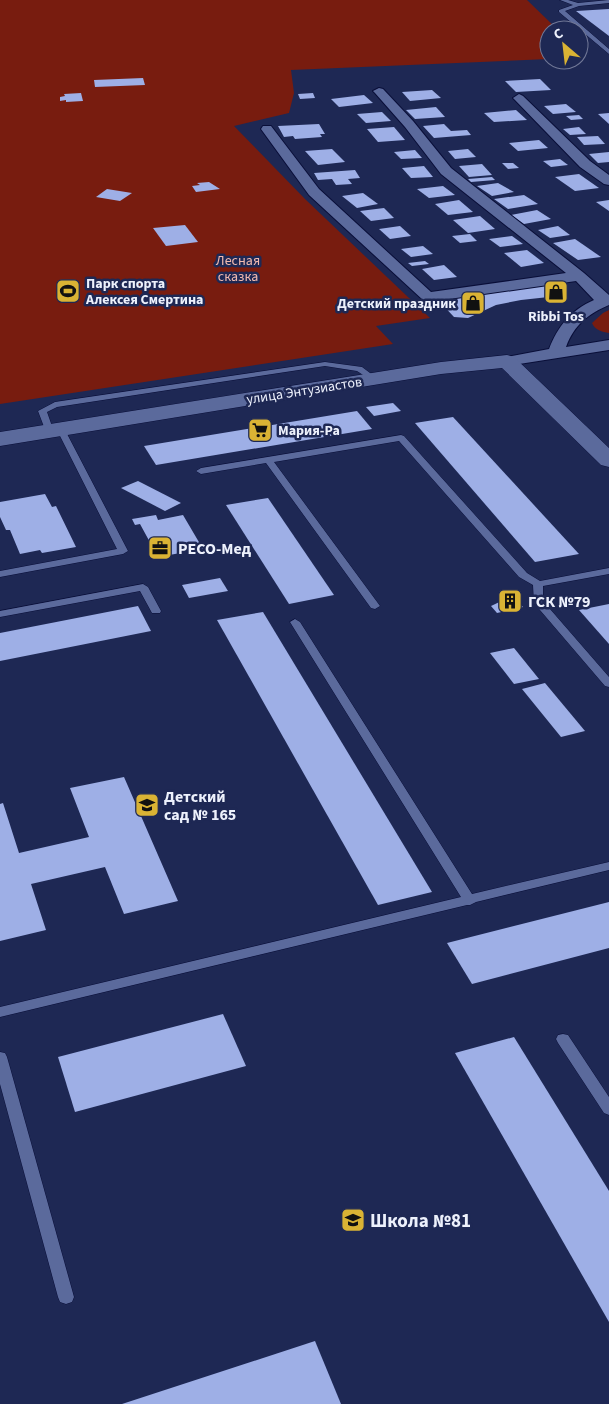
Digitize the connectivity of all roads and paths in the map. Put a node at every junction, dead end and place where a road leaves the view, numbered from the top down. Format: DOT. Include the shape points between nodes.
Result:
graph roads {
  1 [pos="563,0"];
  2 [pos="609,1"];
  3 [pos="578,5"];
  4 [pos="609,52"];
  5 [pos="379,91"];
  6 [pos="519,98"];
  7 [pos="267,129"];
  8 [pos="609,181"];
  9 [pos="579,276"];
  10 [pos="607,301"];
  11 [pos="609,345"];
  12 [pos="556,353"];
  13 [pos="507,361"];
  14 [pos="56,431"];
  15 [pos="0,439"];
  16 [pos="268,460"];
  17 [pos="609,460"];
  18 [pos="201,471"];
  19 [pos="609,570"];
  20 [pos="0,574"];
  21 [pos="538,584"];
  22 [pos="375,606"];
  23 [pos="156,611"];
  24 [pos="0,614"];
  25 [pos="295,622"];
  26 [pos="609,684"];
  27 [pos="609,866"];
  28 [pos="470,901"];
  29 [pos="0,1012"];
  30 [pos="563,1038"];
  31 [pos="0,1057"];
  32 [pos="609,1109"];
  33 [pos="66,1297"];
  1 -- 3 [label="lane"];
  2 -- 3 [label="lane"];
  3 -- 4 [label="lane" via="562,11"];
  5 -- 9 [label="street" via="446,171"];
  6 -- 8 [label="street" via="585,164"];
  7 -- 9 [label="street" via="314,192 428,297"];
  9 -- 10 [label="street"];
  10 -- 12 [label="street" via="574,320 565,330"];
  11 -- 12 [label="street, улица Энтузиастов"];
  12 -- 13 [label="street, улица Энтузиастов"];
  13 -- 14 [label="street, улица Энтузиастов" via="374,379"];
  13 -- 17 [label="street"];
  14 -- 15 [label="street, улица Энтузиастов"];
  14 -- 20 [label="lane" via="123,551"];
  16 -- 18 [label="lane"];
  16 -- 21 [label="lane" via="401,438 523,574"];
  16 -- 22 [label="lane"];
  19 -- 21 [label="lane"];
  21 -- 26 [label="lane" via="538,601"];
  23 -- 24 [label="lane" via="143,587"];
  25 -- 28 [label="lane"];
  27 -- 28 [label="lane"];
  28 -- 29 [label="lane"];
  30 -- 32 [label="lane"];
  31 -- 33 [label="lane"];
}
